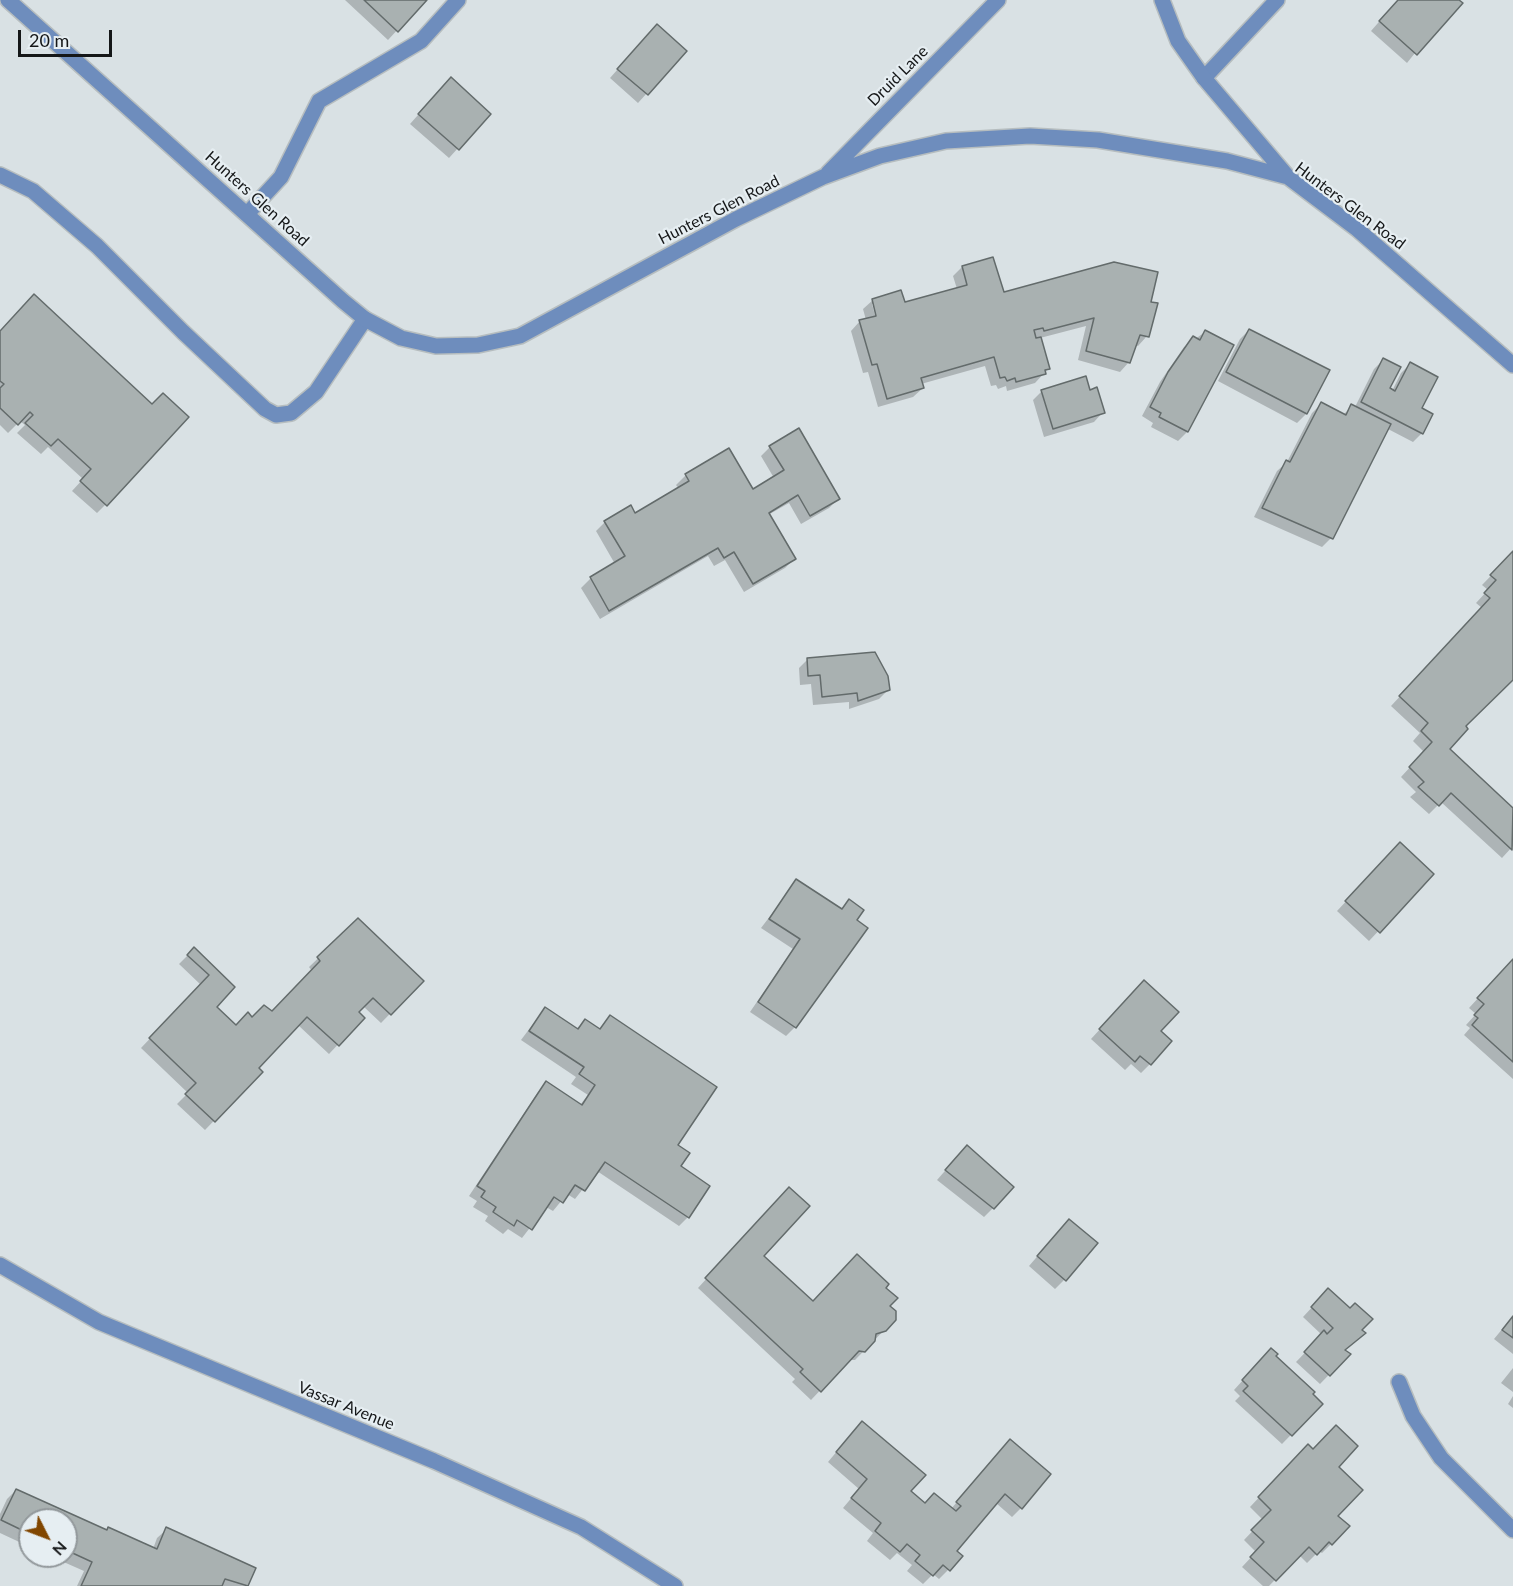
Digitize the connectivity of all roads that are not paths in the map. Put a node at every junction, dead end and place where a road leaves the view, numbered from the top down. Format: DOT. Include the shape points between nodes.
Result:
graph roads {
  1 [pos="8,0"];
  2 [pos="458,0"];
  3 [pos="998,0"];
  4 [pos="1162,0"];
  5 [pos="1277,0"];
  6 [pos="1204,78"];
  7 [pos="0,175"];
  8 [pos="824,177"];
  9 [pos="1288,177"];
  10 [pos="247,214"];
  11 [pos="365,319"];
  12 [pos="1510,360"];
  13 [pos="0,1265"];
  14 [pos="1399,1382"];
  15 [pos="1513,1530"];
  16 [pos="675,1586"];
  1 -- 10 [label="street, Hunters Glen Road"];
  2 -- 10 [label="street" via="421,42 320,100 281,177"];
  3 -- 8 [label="street, Druid Lane"];
  4 -- 6 [label="street" via="1178,41"];
  5 -- 6 [label="street"];
  6 -- 9 [label="street"];
  7 -- 11 [label="street" via="33,191 97,246 191,340 276,415 291,413 316,392"];
  8 -- 9 [label="street, Hunters Glen Road" via="880,156 946,141 1030,136 1098,140 1227,161"];
  8 -- 11 [label="street, Hunters Glen Road" via="736,219 520,336 478,345 436,346 401,338"];
  9 -- 12 [label="street, Hunters Glen Road"];
  10 -- 11 [label="street, Hunters Glen Road"];
  13 -- 16 [label="street, Vassar Avenue" via="99,1322 434,1461 581,1527"];
  14 -- 15 [label="street" via="1413,1416 1441,1458"];
}
